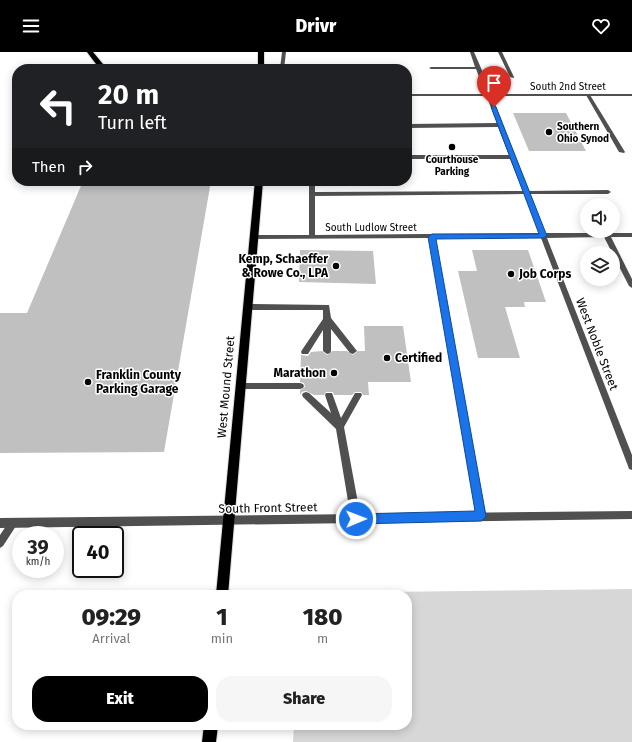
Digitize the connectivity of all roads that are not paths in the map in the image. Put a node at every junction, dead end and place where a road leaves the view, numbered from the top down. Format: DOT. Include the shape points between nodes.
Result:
graph roads {
  1 [pos="90,52"];
  2 [pos="261,52"];
  3 [pos="284,52"];
  4 [pos="472,52"];
  5 [pos="500,52"];
  6 [pos="98,64"];
  7 [pos="261,64"];
  8 [pos="283,64"];
  9 [pos="431,68"];
  10 [pos="478,68"];
  11 [pos="512,77"];
  12 [pos="412,95"];
  13 [pos="489,95"];
  14 [pos="588,95"];
  15 [pos="632,95"];
  16 [pos="501,125"];
  17 [pos="412,126"];
  18 [pos="622,152"];
  19 [pos="412,157"];
  20 [pos="512,157"];
  21 [pos="259,186"];
  22 [pos="312,186"];
  23 [pos="526,192"];
  24 [pos="608,192"];
  25 [pos="312,194"];
  26 [pos="543,236"];
  27 [pos="580,236"];
  28 [pos="620,236"];
  29 [pos="632,236"];
  30 [pos="254,237"];
  31 [pos="432,237"];
  32 [pos="312,238"];
  33 [pos="608,238"];
  34 [pos="632,286"];
  35 [pos="248,307"];
  36 [pos="327,319"];
  37 [pos="327,351"];
  38 [pos="353,351"];
  39 [pos="305,352"];
  40 [pos="240,386"];
  41 [pos="300,386"];
  42 [pos="306,395"];
  43 [pos="330,395"];
  44 [pos="358,395"];
  45 [pos="340,427"];
  46 [pos="632,466"];
  47 [pos="632,515"];
  48 [pos="481,516"];
  49 [pos="356,519"];
  50 [pos="230,520"];
  51 [pos="0,523"];
  52 [pos="13,523"];
  53 [pos="0,543"];
  54 [pos="223,590"];
  55 [pos="210,730"];
  56 [pos="209,742"];
  1 -- 6 [label="highway"];
  2 -- 7 [label="highway"];
  3 -- 8 [label="street"];
  4 -- 10 [label="street, West Noble Street"];
  5 -- 11 [label="street"];
  9 -- 10 [label="street"];
  10 -- 13 [label="street, West Noble Street"];
  12 -- 13 [label="street, South 2nd Street"];
  13 -- 14 [label="street, South 2nd Street"];
  13 -- 16 [label="street, West Noble Street"];
  14 -- 15 [label="street, South 2nd Street"];
  14 -- 18 [label="street"];
  16 -- 17 [label="street"];
  16 -- 20 [label="street, West Noble Street"];
  19 -- 20 [label="street"];
  20 -- 23 [label="street, West Noble Street"];
  21 -- 30 [label="main road, West Mound Street"];
  22 -- 25 [label="street"];
  23 -- 24 [label="street"];
  23 -- 25 [label="street"];
  23 -- 26 [label="street, West Noble Street"];
  25 -- 32 [label="street"];
  26 -- 27 [label="street, South Ludlow Street"];
  26 -- 31 [label="street, South Ludlow Street"];
  26 -- 46 [label="street, West Noble Street"];
  28 -- 29 [label="street, South Ludlow Street"];
  30 -- 32 [label="street, South Ludlow Street"];
  30 -- 35 [label="main road, West Mound Street"];
  31 -- 32 [label="street, South Ludlow Street"];
  31 -- 48 [label="street"];
  33 -- 34 [label="street"];
  35 -- 36 [label="street" via="327,307"];
  35 -- 40 [label="main road, West Mound Street"];
  36 -- 37 [label="street"];
  36 -- 38 [label="street"];
  36 -- 39 [label="street"];
  40 -- 41 [label="street"];
  40 -- 50 [label="main road, West Mound Street"];
  42 -- 45 [label="street"];
  43 -- 45 [label="street"];
  44 -- 45 [label="street"];
  45 -- 49 [label="street"];
  47 -- 48 [label="street, South Front Street"];
  48 -- 49 [label="street, South Front Street"];
  49 -- 50 [label="street, South Front Street"];
  50 -- 52 [label="street, South Front Street"];
  50 -- 54 [label="main road, West Mound Street"];
  51 -- 52 [label="street, South Front Street"];
  52 -- 53 [label="street"];
  55 -- 56 [label="main road"];
}
